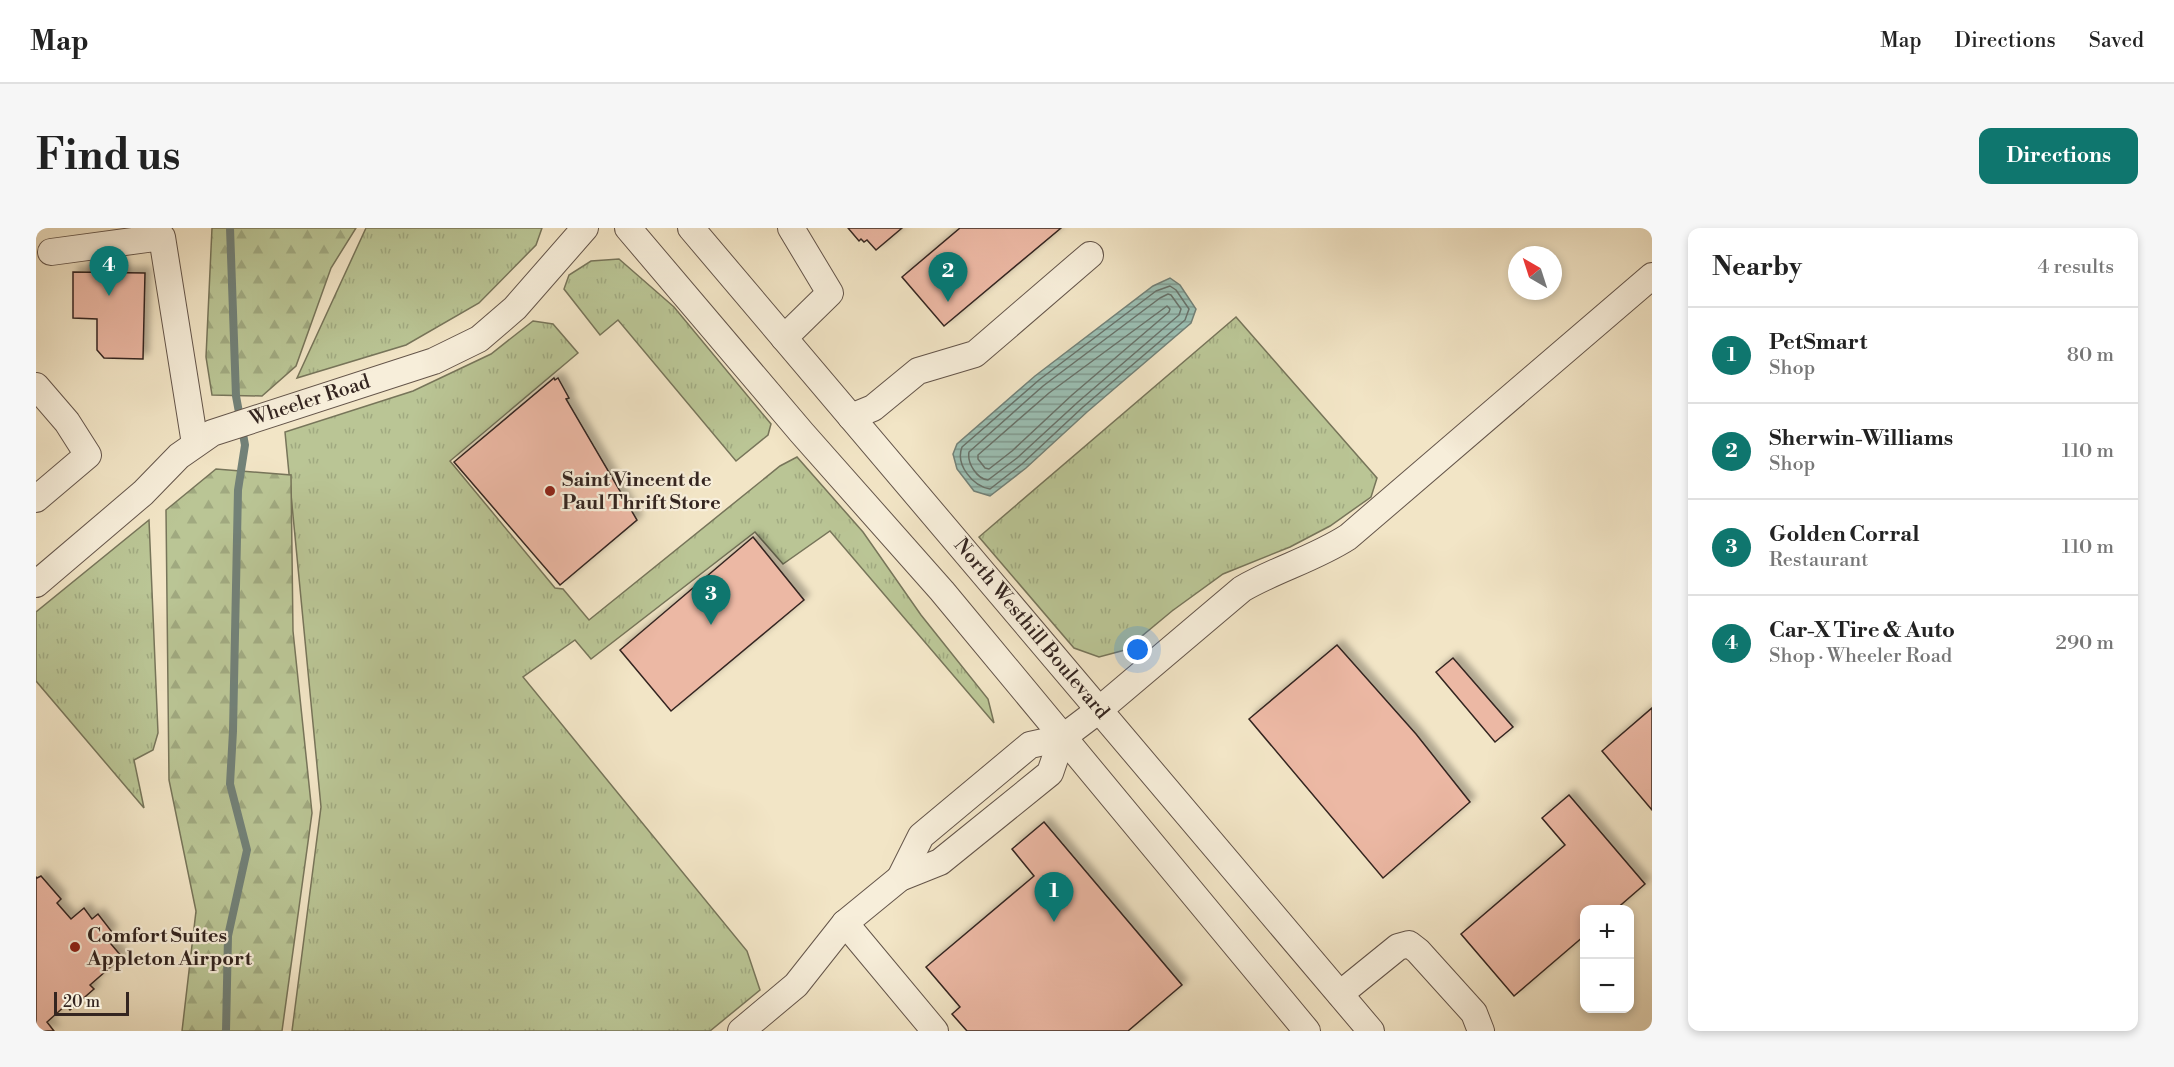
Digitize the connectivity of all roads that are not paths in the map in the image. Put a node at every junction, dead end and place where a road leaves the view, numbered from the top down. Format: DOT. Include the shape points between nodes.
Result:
graph roads {
  1 [pos="585,228"];
  2 [pos="628,228"];
  3 [pos="691,228"];
  4 [pos="791,228"];
  5 [pos="51,252"];
  6 [pos="1090,255"];
  7 [pos="1652,276"];
  8 [pos="784,338"];
  9 [pos="36,386"];
  10 [pos="851,417"];
  11 [pos="203,439"];
  12 [pos="36,499"];
  13 [pos="36,584"];
  14 [pos="1099,710"];
  15 [pos="1062,738"];
  16 [pos="900,878"];
  17 [pos="845,923"];
  18 [pos="1340,994"];
  19 [pos="741,1031"];
  20 [pos="935,1031"];
  21 [pos="1307,1031"];
  22 [pos="1371,1031"];
  23 [pos="1481,1031"];
  1 -- 11 [label="street, Wheeler Road" via="515,308 479,339 434,362"];
  2 -- 15 [label="street" via="942,591"];
  3 -- 8 [label="street, North Westhill Boulevard"];
  4 -- 8 [label="street" via="830,293"];
  5 -- 11 [label="street" via="162,237"];
  6 -- 10 [label="street" via="975,354 918,371 873,408"];
  7 -- 14 [label="street" via="1363,525 1331,548 1242,590"];
  8 -- 10 [label="street, North Westhill Boulevard"];
  9 -- 12 [label="street" via="67,422 88,455"];
  10 -- 14 [label="street, North Westhill Boulevard"];
  11 -- 13 [label="street, Wheeler Road"];
  14 -- 15 [label="street"];
  14 -- 18 [label="street, North Westhill Boulevard"];
  15 -- 16 [label="street" via="1050,773 940,862"];
  15 -- 16 [label="street" via="1030,745 921,836"];
  15 -- 21 [label="street"];
  16 -- 17 [label="street"];
  17 -- 19 [label="street" via="796,985"];
  17 -- 20 [label="street"];
  18 -- 22 [label="street, North Westhill Boulevard"];
  18 -- 23 [label="street" via="1398,947 1409,944 1474,1013"];
}
